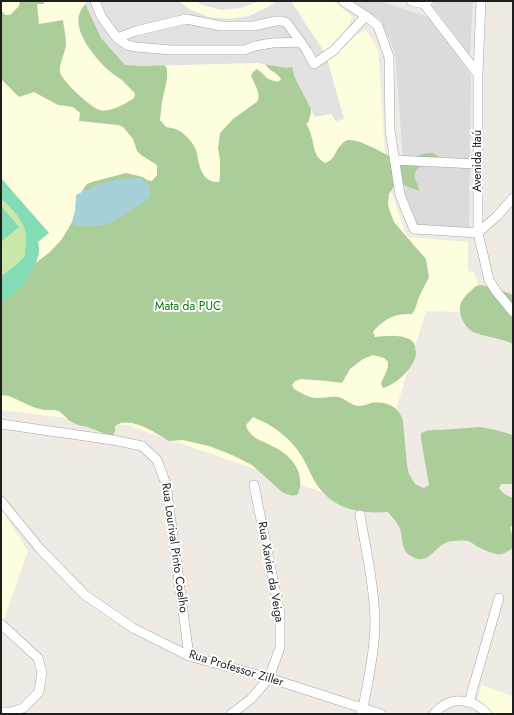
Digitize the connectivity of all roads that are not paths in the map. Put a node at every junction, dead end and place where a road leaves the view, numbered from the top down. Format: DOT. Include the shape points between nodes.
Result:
graph roads {
  1 [pos="95,1"];
  2 [pos="343,1"];
  3 [pos="411,1"];
  4 [pos="481,1"];
  5 [pos="426,2"];
  6 [pos="366,16"];
  7 [pos="117,38"];
  8 [pos="300,42"];
  9 [pos="478,74"];
  10 [pos="394,160"];
  11 [pos="477,164"];
  12 [pos="513,198"];
  13 [pos="478,234"];
  14 [pos="513,312"];
  15 [pos="1,424"];
  16 [pos="254,485"];
  17 [pos="1,501"];
  18 [pos="360,515"];
  19 [pos="499,598"];
  20 [pos="1,624"];
  21 [pos="189,656"];
  22 [pos="269,678"];
  23 [pos="469,702"];
  24 [pos="361,711"];
  25 [pos="1,712"];
  26 [pos="231,714"];
  27 [pos="381,714"];
  28 [pos="434,714"];
  29 [pos="487,714"];
  1 -- 7 [label="street" via="101,16"];
  2 -- 6 [label="street"];
  3 -- 5 [label="street"];
  4 -- 9 [label="street, Avenida Itaú"];
  5 -- 9 [label="street"];
  6 -- 8 [label="street" via="333,50 314,64"];
  6 -- 10 [label="street" via="378,26 389,57 390,130"];
  7 -- 8 [label="street" via="127,45 171,50 244,50 272,43"];
  7 -- 8 [label="street" via="186,19 221,26 254,26 282,21"];
  9 -- 11 [label="street, Avenida Itaú"];
  10 -- 11 [label="street"];
  10 -- 13 [label="street" via="400,195 414,229"];
  11 -- 13 [label="street, Avenida Itaú"];
  12 -- 13 [label="street"];
  13 -- 14 [label="street, Avenida Itaú" via="489,280"];
  15 -- 21 [label="street, Rua Lourival Pinto Coelho" via="142,446 157,460 166,484"];
  16 -- 22 [label="street, Rua Xavier da Veiga" via="280,614 280,647"];
  17 -- 21 [label="street, Rua Professor Ziller" via="41,550 85,595 133,628"];
  18 -- 24 [label="street" via="373,593 375,622 373,650"];
  19 -- 23 [label="street"];
  20 -- 25 [label="street" via="38,658 42,672 39,692 23,708"];
  21 -- 22 [label="street, Rua Professor Ziller"];
  22 -- 24 [label="street, Rua Professor Ziller"];
  22 -- 26 [label="street, Rua Xavier da Veiga" via="251,699"];
  23 -- 28 [label="street" via="448,703"];
  23 -- 29 [label="street" via="481,707"];
  24 -- 27 [label="street, Rua Professor Ziller"];
}
